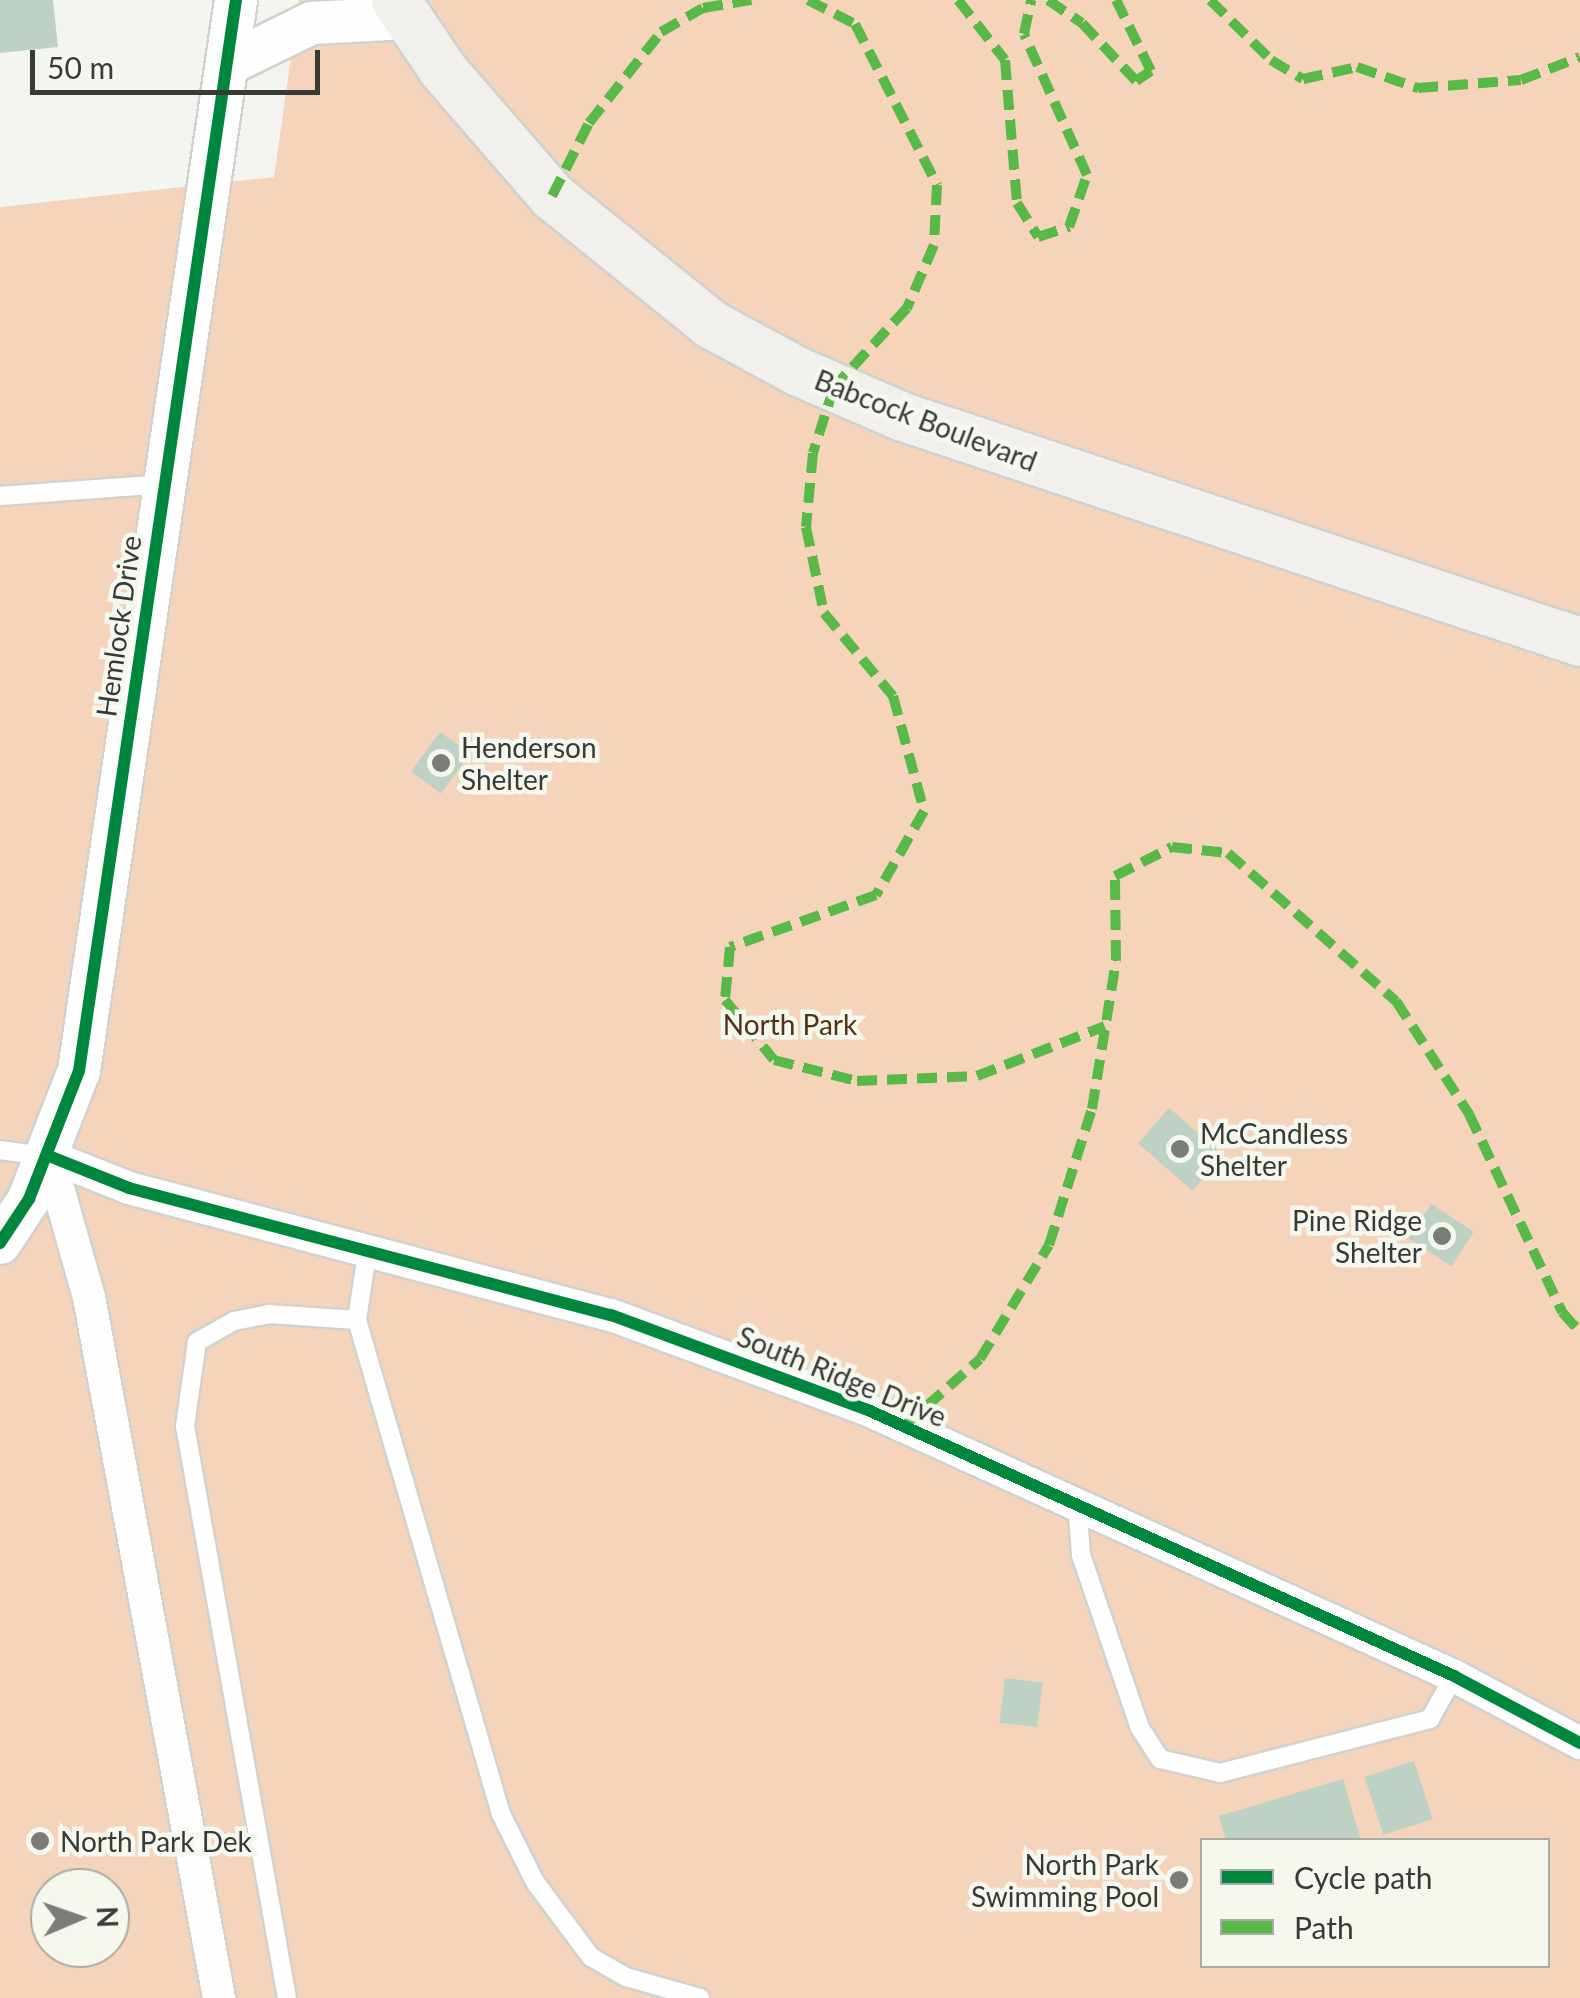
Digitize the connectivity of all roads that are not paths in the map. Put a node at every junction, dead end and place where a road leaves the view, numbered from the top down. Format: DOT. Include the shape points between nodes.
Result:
graph roads {
  1 [pos="236,0"];
  2 [pos="402,9"];
  3 [pos="228,64"];
  4 [pos="164,484"];
  5 [pos="0,496"];
  6 [pos="1580,642"];
  7 [pos="0,1150"];
  8 [pos="48,1156"];
  9 [pos="0,1242"];
  10 [pos="368,1247"];
  11 [pos="357,1320"];
  12 [pos="1077,1500"];
  13 [pos="1454,1676"];
  14 [pos="1580,1742"];
  15 [pos="219,1998"];
  16 [pos="287,1998"];
  17 [pos="700,1998"];
  1 -- 3 [label="street, Hemlock Drive"];
  2 -- 3 [label="street" via="312,22"];
  2 -- 6 [label="main road, Babcock Boulevard" via="552,196 712,325 799,372 903,418"];
  3 -- 4 [label="street, Hemlock Drive"];
  4 -- 5 [label="lane"];
  4 -- 8 [label="street, Hemlock Drive" via="85,1036"];
  7 -- 8 [label="lane"];
  8 -- 9 [label="street, Hemlock Drive"];
  8 -- 10 [label="street, South Ridge Drive" via="128,1188"];
  8 -- 15 [label="street" via="89,1297"];
  10 -- 11 [label="lane"];
  10 -- 12 [label="street, South Ridge Drive" via="612,1315 868,1410"];
  11 -- 16 [label="lane" via="269,1314 234,1321 197,1342 185,1426"];
  11 -- 17 [label="lane" via="474,1735 501,1814 535,1882 591,1957 626,1977"];
  12 -- 13 [label="street, South Ridge Drive"];
  12 -- 13 [label="lane" via="1081,1555 1140,1728 1160,1759 1220,1773 1430,1719"];
  13 -- 14 [label="street, South Ridge Drive"];
}
